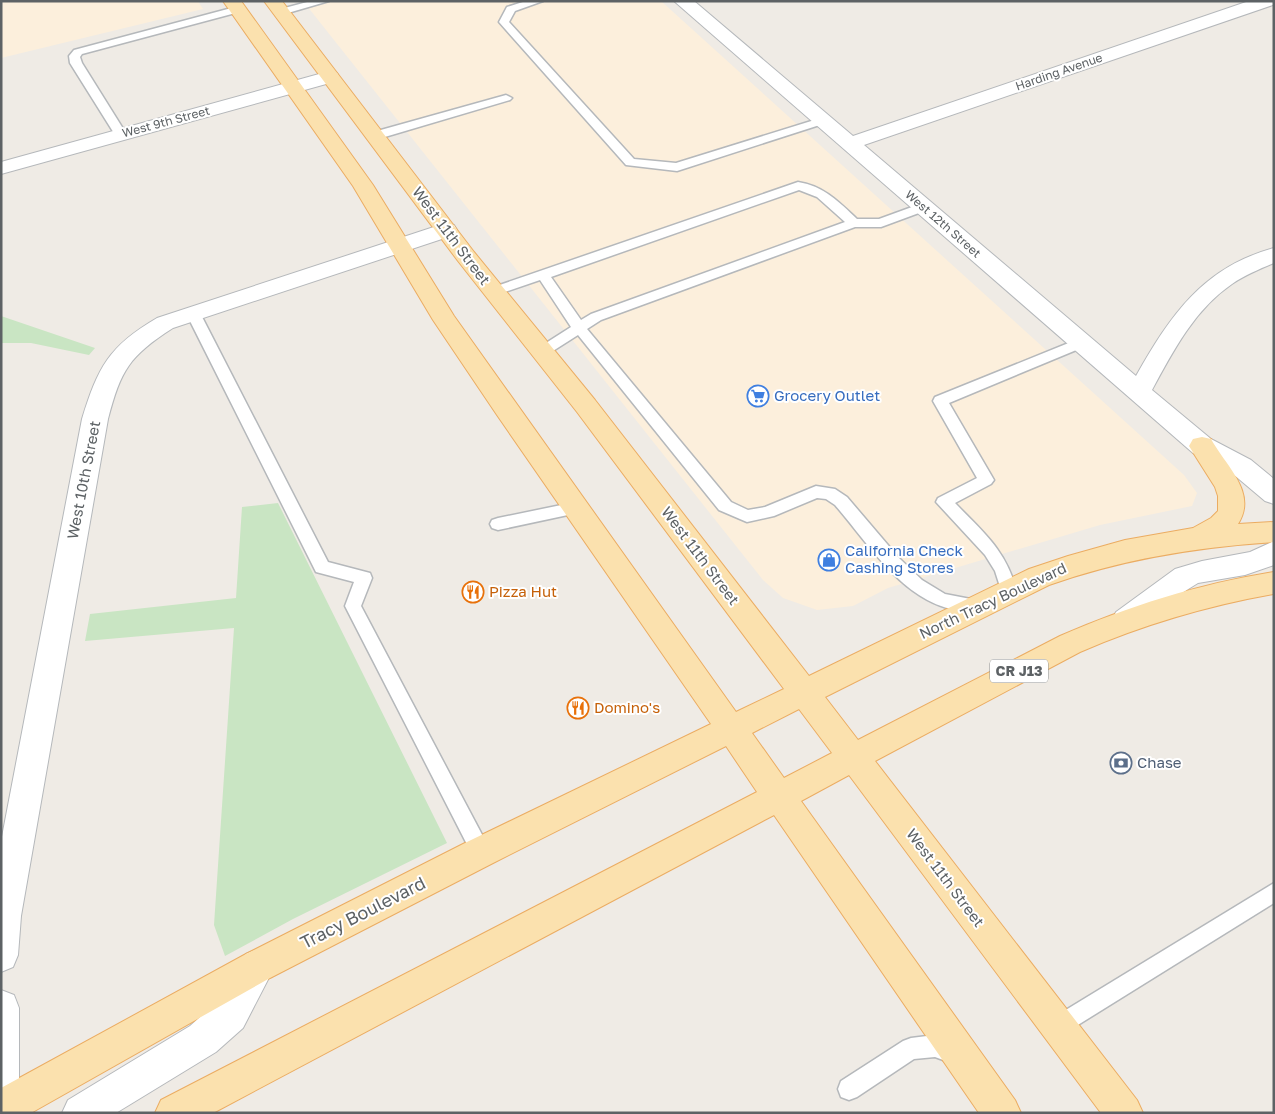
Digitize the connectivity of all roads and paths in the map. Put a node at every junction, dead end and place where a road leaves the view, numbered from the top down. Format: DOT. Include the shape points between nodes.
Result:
graph roads {
  1 [pos="324,1"];
  2 [pos="538,1"];
  3 [pos="683,1"];
  4 [pos="1267,1"];
  5 [pos="236,5"];
  6 [pos="277,7"];
  7 [pos="330,77"];
  8 [pos="294,86"];
  9 [pos="506,98"];
  10 [pos="825,120"];
  11 [pos="120,134"];
  12 [pos="374,136"];
  13 [pos="851,142"];
  14 [pos="1,168"];
  15 [pos="923,207"];
  16 [pos="854,223"];
  17 [pos="446,230"];
  18 [pos="401,244"];
  19 [pos="1274,254"];
  20 [pos="543,274"];
  21 [pos="493,292"];
  22 [pos="193,312"];
  23 [pos="580,329"];
  24 [pos="1081,343"];
  25 [pos="540,353"];
  26 [pos="1139,392"];
  27 [pos="1202,446"];
  28 [pos="1274,494"];
  29 [pos="576,508"];
  30 [pos="498,524"];
  31 [pos="1274,532"];
  32 [pos="1200,537"];
  33 [pos="1274,552"];
  34 [pos="1274,583"];
  35 [pos="1008,591"];
  36 [pos="976,606"];
  37 [pos="1126,620"];
  38 [pos="803,692"];
  39 [pos="730,728"];
  40 [pos="854,758"];
  41 [pos="779,797"];
  42 [pos="481,852"];
  43 [pos="1274,892"];
  44 [pos="1,955"];
  45 [pos="258,966"];
  46 [pos="1,1008"];
  47 [pos="1058,1026"];
  48 [pos="962,1056"];
  49 [pos="1,1086"];
  50 [pos="850,1089"];
  51 [pos="1,1109"];
  52 [pos="81,1113"];
  53 [pos="174,1113"];
  54 [pos="1002,1113"];
  55 [pos="1124,1113"];
  1 -- 6 [label="lane"];
  2 -- 10 [label="lane" via="511,8 504,22 630,162 677,168"];
  3 -- 10 [label="street, West 12th Street"];
  4 -- 13 [label="street, Harding Avenue"];
  5 -- 8 [label="main road"];
  5 -- 11 [label="lane" via="78,52 74,56"];
  6 -- 7 [label="main road, West 11th Street"];
  7 -- 8 [label="street, West 9th Street"];
  7 -- 12 [label="main road, West 11th Street"];
  8 -- 11 [label="street, West 9th Street"];
  8 -- 18 [label="main road"];
  9 -- 12 [label="lane"];
  10 -- 13 [label="street, West 12th Street"];
  11 -- 14 [label="street, West 9th Street"];
  12 -- 17 [label="main road, West 11th Street"];
  13 -- 15 [label="street, West 12th Street"];
  15 -- 16 [label="lane" via="882,223"];
  15 -- 24 [label="street, West 12th Street"];
  16 -- 20 [label="lane" via="817,191 808,186 798,186"];
  16 -- 23 [label="lane" via="596,317"];
  17 -- 18 [label="street, West 10th Street"];
  17 -- 21 [label="main road, West 11th Street"];
  18 -- 22 [label="street, West 10th Street"];
  18 -- 29 [label="main road" via="445,320"];
  19 -- 26 [label="street" via="1224,278 1201,298 1176,329"];
  20 -- 21 [label="lane"];
  20 -- 23 [label="lane"];
  21 -- 25 [label="main road, West 11th Street"];
  22 -- 42 [label="lane" via="322,567 364,578 353,606"];
  22 -- 44 [label="street, West 10th Street" via="138,339 120,356 105,384 4,916"];
  23 -- 25 [label="lane"];
  23 -- 36 [label="lane" via="725,506 747,516 768,512 816,492 830,493 841,501 903,572 928,593 949,602"];
  24 -- 26 [label="street, West 12th Street"];
  24 -- 35 [label="lane" via="940,401 986,480 944,502 991,551 1003,570"];
  25 -- 38 [label="main road, West 11th Street" via="586,406"];
  26 -- 27 [label="street, West 12th Street"];
  27 -- 28 [label="street, West 12th Street" via="1242,467"];
  27 -- 32 [label="main road" via="1234,499 1232,512 1222,524"];
  29 -- 30 [label="lane"];
  29 -- 39 [label="main road"];
  31 -- 32 [label="main road, North Tracy Boulevard"];
  32 -- 35 [label="main road, North Tracy Boulevard" via="1072,564"];
  33 -- 37 [label="street" via="1264,559 1183,578"];
  34 -- 37 [label="main road, CR J13" via="1195,598"];
  35 -- 36 [label="main road, North Tracy Boulevard"];
  36 -- 38 [label="main road, North Tracy Boulevard"];
  37 -- 40 [label="main road, CR J13" via="1044,658"];
  38 -- 39 [label="main road, North Tracy Boulevard"];
  38 -- 40 [label="main road, West 11th Street"];
  39 -- 41 [label="main road"];
  39 -- 42 [label="main road, Tracy Boulevard"];
  40 -- 41 [label="main road, CR J13"];
  40 -- 47 [label="main road, West 11th Street"];
  41 -- 48 [label="main road"];
  41 -- 53 [label="main road"];
  42 -- 45 [label="main road, Tracy Boulevard"];
  43 -- 47 [label="lane"];
  45 -- 51 [label="main road, Tracy Boulevard"];
  45 -- 52 [label="street" via="230,1014 203,1039"];
  46 -- 49 [label="street"];
  47 -- 55 [label="main road, West 11th Street"];
  48 -- 50 [label="lane" via="936,1046 912,1049"];
  48 -- 54 [label="main road"];
}
